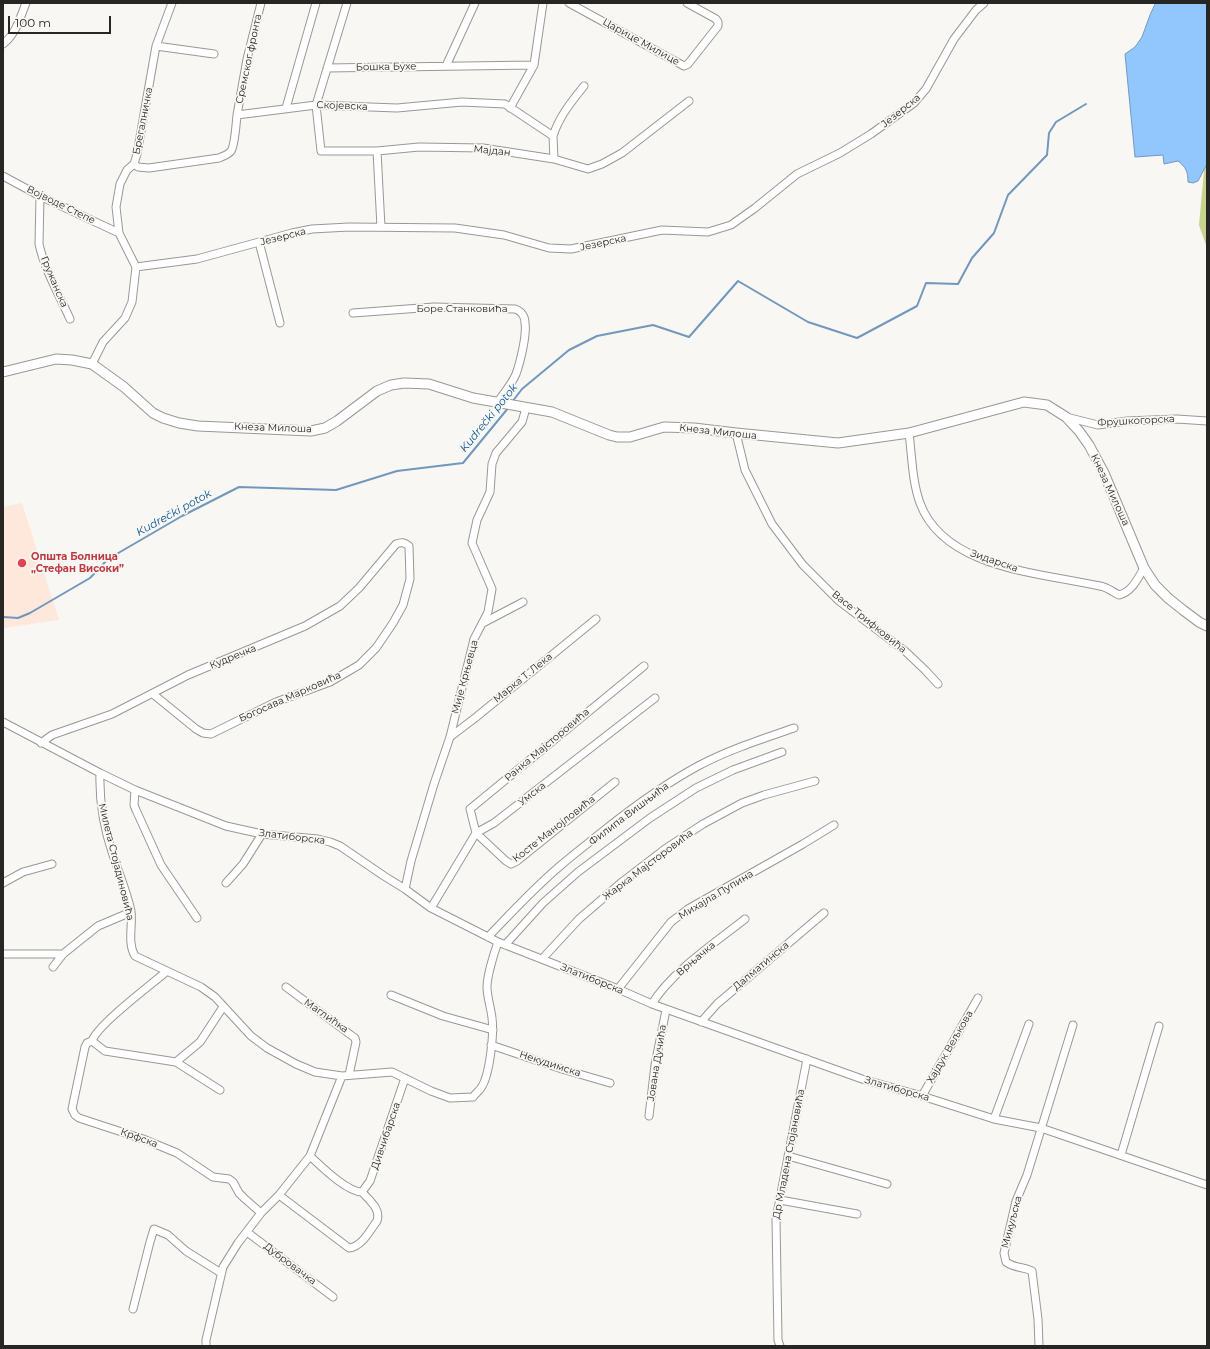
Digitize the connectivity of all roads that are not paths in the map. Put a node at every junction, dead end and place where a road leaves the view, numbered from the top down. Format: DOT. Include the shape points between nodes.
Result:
graph roads {
  1 [pos="26,3"];
  2 [pos="172,3"];
  3 [pos="261,3"];
  4 [pos="316,3"];
  5 [pos="347,3"];
  6 [pos="475,3"];
  7 [pos="544,3"];
  8 [pos="569,3"];
  9 [pos="687,3"];
  10 [pos="984,3"];
  11 [pos="3,44"];
  12 [pos="156,46"];
  13 [pos="214,54"];
  14 [pos="534,65"];
  15 [pos="446,66"];
  16 [pos="327,68"];
  17 [pos="584,86"];
  18 [pos="688,102"];
  19 [pos="316,105"];
  20 [pos="286,108"];
  21 [pos="510,108"];
  22 [pos="237,115"];
  23 [pos="553,136"];
  24 [pos="378,151"];
  25 [pos="554,159"];
  26 [pos="134,164"];
  27 [pos="3,176"];
  28 [pos="40,196"];
  29 [pos="381,227"];
  30 [pos="119,233"];
  31 [pos="259,242"];
  32 [pos="136,267"];
  33 [pos="353,313"];
  34 [pos="70,319"];
  35 [pos="280,323"];
  36 [pos="92,364"];
  37 [pos="3,372"];
  38 [pos="502,404"];
  39 [pos="526,408"];
  40 [pos="1066,417"];
  41 [pos="1207,421"];
  42 [pos="736,433"];
  43 [pos="909,433"];
  44 [pos="405,543"];
  45 [pos="1144,568"];
  46 [pos="523,602"];
  47 [pos="596,619"];
  48 [pos="483,623"];
  49 [pos="1207,626"];
  50 [pos="644,666"];
  51 [pos="938,684"];
  52 [pos="153,694"];
  53 [pos="655,698"];
  54 [pos="3,722"];
  55 [pos="794,728"];
  56 [pos="450,737"];
  57 [pos="41,743"];
  58 [pos="782,752"];
  59 [pos="100,773"];
  60 [pos="815,781"];
  61 [pos="614,782"];
  62 [pos="135,790"];
  63 [pos="834,825"];
  64 [pos="262,834"];
  65 [pos="476,834"];
  66 [pos="52,864"];
  67 [pos="3,883"];
  68 [pos="226,883"];
  69 [pos="405,889"];
  70 [pos="430,908"];
  71 [pos="131,912"];
  72 [pos="824,913"];
  73 [pos="197,918"];
  74 [pos="745,919"];
  75 [pos="488,936"];
  76 [pos="498,942"];
  77 [pos="505,945"];
  78 [pos="3,954"];
  79 [pos="63,954"];
  80 [pos="542,959"];
  81 [pos="52,967"];
  82 [pos="167,971"];
  83 [pos="286,987"];
  84 [pos="618,989"];
  85 [pos="391,995"];
  86 [pos="978,998"];
  87 [pos="652,1004"];
  88 [pos="223,1007"];
  89 [pos="666,1010"];
  90 [pos="701,1022"];
  91 [pos="1029,1024"];
  92 [pos="1073,1025"];
  93 [pos="1158,1026"];
  94 [pos="493,1030"];
  95 [pos="92,1041"];
  96 [pos="491,1045"];
  97 [pos="808,1059"];
  98 [pos="176,1062"];
  99 [pos="345,1075"];
  100 [pos="405,1078"];
  101 [pos="610,1082"];
  102 [pos="220,1090"];
  103 [pos="922,1096"];
  104 [pos="649,1116"];
  105 [pos="994,1119"];
  106 [pos="1041,1128"];
  107 [pos="1121,1155"];
  108 [pos="310,1156"];
  109 [pos="788,1156"];
  110 [pos="887,1184"];
  111 [pos="1207,1185"];
  112 [pos="362,1192"];
  113 [pos="280,1195"];
  114 [pos="780,1200"];
  115 [pos="262,1213"];
  116 [pos="857,1214"];
  117 [pos="247,1232"];
  118 [pos="222,1273"];
  119 [pos="333,1297"];
  120 [pos="133,1309"];
  121 [pos="206,1343"];
  122 [pos="780,1346"];
  123 [pos="1039,1346"];
  1 -- 11 [label="street" via="16,29"];
  2 -- 12 [label="street, Брегалничка"];
  3 -- 22 [label="street, Сремског фронта"];
  4 -- 20 [label="street"];
  5 -- 16 [label="street"];
  6 -- 15 [label="street"];
  7 -- 14 [label="street"];
  8 -- 9 [label="street, Царице Милице" via="684,66 718,26 716,19"];
  10 -- 29 [label="street, Језерска" via="960,30 926,89 914,103 840,153 797,174 730,225 708,232 662,230 571,249 549,248 504,235 455,228"];
  12 -- 13 [label="street"];
  12 -- 26 [label="street, Брегалничка"];
  14 -- 15 [label="street, Бошка Бухе"];
  14 -- 21 [label="street"];
  15 -- 16 [label="street, Бошка Бухе"];
  16 -- 19 [label="street"];
  17 -- 23 [label="street" via="561,116"];
  18 -- 25 [label="street, Мајдан" via="602,164 588,169"];
  19 -- 20 [label="street, Скојевска"];
  19 -- 21 [label="street, Скојевска" via="397,108 462,102 505,104"];
  19 -- 24 [label="street, Мајдан" via="321,151"];
  20 -- 22 [label="street, Скојевска"];
  21 -- 23 [label="street, Скојевска"];
  22 -- 26 [label="street" via="233,145 226,155 149,168"];
  23 -- 25 [label="street"];
  24 -- 25 [label="street, Мајдан" via="420,147 483,148"];
  24 -- 29 [label="street"];
  26 -- 30 [label="street, Брегалничка" via="127,170 120,184 116,207"];
  27 -- 28 [label="street, Војводе Степе"];
  28 -- 30 [label="street, Војводе Степе"];
  28 -- 34 [label="street, Гружанска" via="39,244 45,265"];
  29 -- 31 [label="street, Језерска" via="312,229"];
  30 -- 32 [label="street, Брегалничка"];
  31 -- 32 [label="street, Језерска" via="197,259"];
  31 -- 35 [label="street"];
  32 -- 36 [label="street" via="132,302 125,318 103,342"];
  33 -- 38 [label="street, Боре Станковића" via="434,307 520,311 526,323 523,350 516,376"];
  36 -- 37 [label="street, Кнеза Милоша" via="56,359"];
  36 -- 38 [label="street, Кнеза Милоша" via="124,387 153,413 178,423 198,426 311,431 325,428 337,421 377,391 390,385 404,383 429,384"];
  38 -- 39 [label="street, Кнеза Милоша"];
  39 -- 42 [label="street, Кнеза Милоша" via="552,412 617,437 630,438 664,427"];
  39 -- 48 [label="street, Мије Крњевца" via="522,422 496,452 492,464 490,492 477,520 472,543 492,589 488,612"];
  40 -- 41 [label="street, Фрушкогорска" via="1098,425 1177,419"];
  40 -- 43 [label="street, Кнеза Милоша" via="1047,405 1024,402"];
  40 -- 45 [label="street, Кнеза Милоша" via="1079,431 1104,473"];
  42 -- 43 [label="street, Кнеза Милоша" via="838,443"];
  42 -- 51 [label="street, Васе Трифковића" via="745,470 772,524 803,565 839,600 905,651"];
  43 -- 45 [label="street, Зидарска" via="920,504 934,527 960,549 979,558 1036,575 1102,586 1120,595 1129,590"];
  44 -- 52 [label="street, Кудречка" via="396,544 359,588 340,606 305,626 188,675"];
  44 -- 52 [label="street, Богосава Марковића" via="409,546 410,579 403,605 376,648 359,665 330,682 276,702 211,734 196,729"];
  45 -- 49 [label="street, Кнеза Милоша" via="1155,585 1168,598"];
  46 -- 48 [label="street"];
  47 -- 56 [label="street, Марка Т. Лека"];
  48 -- 56 [label="street, Мије Крњевца" via="474,639"];
  50 -- 65 [label="street, Ранка Мајсторовића" via="470,810"];
  52 -- 57 [label="street, Кудречка" via="112,714 52,735"];
  53 -- 65 [label="street, Умска" via="494,823"];
  54 -- 57 [label="street, Златиборска"];
  55 -- 75 [label="street, Филипа Вишњића" via="726,753 658,790 559,867"];
  56 -- 69 [label="street, Мије Крњевца" via="411,861"];
  57 -- 59 [label="street, Златиборска"];
  58 -- 77 [label="street" via="733,770 702,785 650,818 578,872"];
  59 -- 62 [label="street, Златиборска"];
  59 -- 71 [label="street, Милета Стојадиновића" via="99,792 104,820"];
  60 -- 80 [label="street, Жарка Мајсторовића" via="742,803 697,828 622,882 579,919"];
  61 -- 65 [label="street, Косте Манојловића" via="511,864"];
  62 -- 64 [label="street, Златиборска" via="226,826"];
  62 -- 73 [label="street" via="134,805 161,865"];
  63 -- 84 [label="street, Михајла Пупина" via="688,909 671,922"];
  64 -- 68 [label="street" via="243,864"];
  64 -- 69 [label="street, Златиборска" via="330,842"];
  65 -- 70 [label="street, Умска"];
  66 -- 67 [label="street" via="23,872"];
  69 -- 70 [label="street, Златиборска"];
  70 -- 75 [label="street, Златиборска"];
  71 -- 79 [label="street" via="98,926"];
  71 -- 82 [label="street, Милета Стојадиновића" via="132,950 135,956"];
  72 -- 90 [label="street, Далматинска" via="717,1004"];
  74 -- 87 [label="street, Врњачка" via="670,981"];
  75 -- 76 [label="street, Златиборска"];
  76 -- 77 [label="street, Златиборска"];
  76 -- 94 [label="street" via="487,986"];
  77 -- 80 [label="street, Златиборска"];
  78 -- 79 [label="street"];
  79 -- 81 [label="street"];
  80 -- 84 [label="street, Златиборска"];
  82 -- 88 [label="street" via="201,987 215,997"];
  82 -- 95 [label="street, Крфска" via="107,1021 93,1036"];
  83 -- 99 [label="street, Маглићка" via="355,1038 356,1042"];
  84 -- 87 [label="street, Златиборска"];
  85 -- 94 [label="street" via="443,1016"];
  86 -- 103 [label="street, Хајдук Вељкова"];
  87 -- 89 [label="street, Златиборска"];
  88 -- 98 [label="street" via="200,1042"];
  88 -- 99 [label="street" via="251,1036 267,1048 315,1072"];
  89 -- 90 [label="street, Златиборска"];
  89 -- 104 [label="street, Јована Дучића" via="655,1065"];
  90 -- 97 [label="street, Златиборска"];
  91 -- 105 [label="street"];
  92 -- 106 [label="street"];
  93 -- 107 [label="street"];
  94 -- 96 [label="street"];
  95 -- 98 [label="street" via="105,1051"];
  95 -- 115 [label="street, Крфска" via="87,1043 85,1048 72,1109 75,1115 177,1153 213,1177 229,1179 239,1193"];
  96 -- 100 [label="street" via="482,1088 473,1097 450,1098"];
  96 -- 101 [label="street, Некудимска"];
  97 -- 103 [label="street, Златиборска" via="862,1079"];
  97 -- 109 [label="street, Др Младена Стојановића"];
  98 -- 102 [label="street"];
  99 -- 100 [label="street" via="392,1072"];
  99 -- 108 [label="street"];
  100 -- 112 [label="street, Дивчибарска" via="370,1181"];
  103 -- 105 [label="street, Златиборска"];
  105 -- 106 [label="street, Златиборска"];
  106 -- 107 [label="street, Златиборска"];
  106 -- 123 [label="street, Микуљска" via="1016,1201 1004,1253 1006,1262 1012,1267 1032,1271"];
  107 -- 111 [label="street, Златиборска"];
  108 -- 112 [label="street" via="341,1183 356,1192"];
  108 -- 113 [label="street"];
  109 -- 110 [label="street"];
  109 -- 114 [label="street, Др Младена Стојановића"];
  112 -- 113 [label="street" via="376,1208 378,1219 359,1244 349,1248"];
  113 -- 115 [label="street"];
  114 -- 116 [label="street"];
  114 -- 122 [label="street, Др Младена Стојановића" via="776,1219"];
  115 -- 117 [label="street"];
  117 -- 118 [label="street" via="223,1267"];
  117 -- 119 [label="street, Дубровачка"];
  118 -- 120 [label="street" via="186,1251 168,1235 154,1229"];
  118 -- 121 [label="street"];
}
